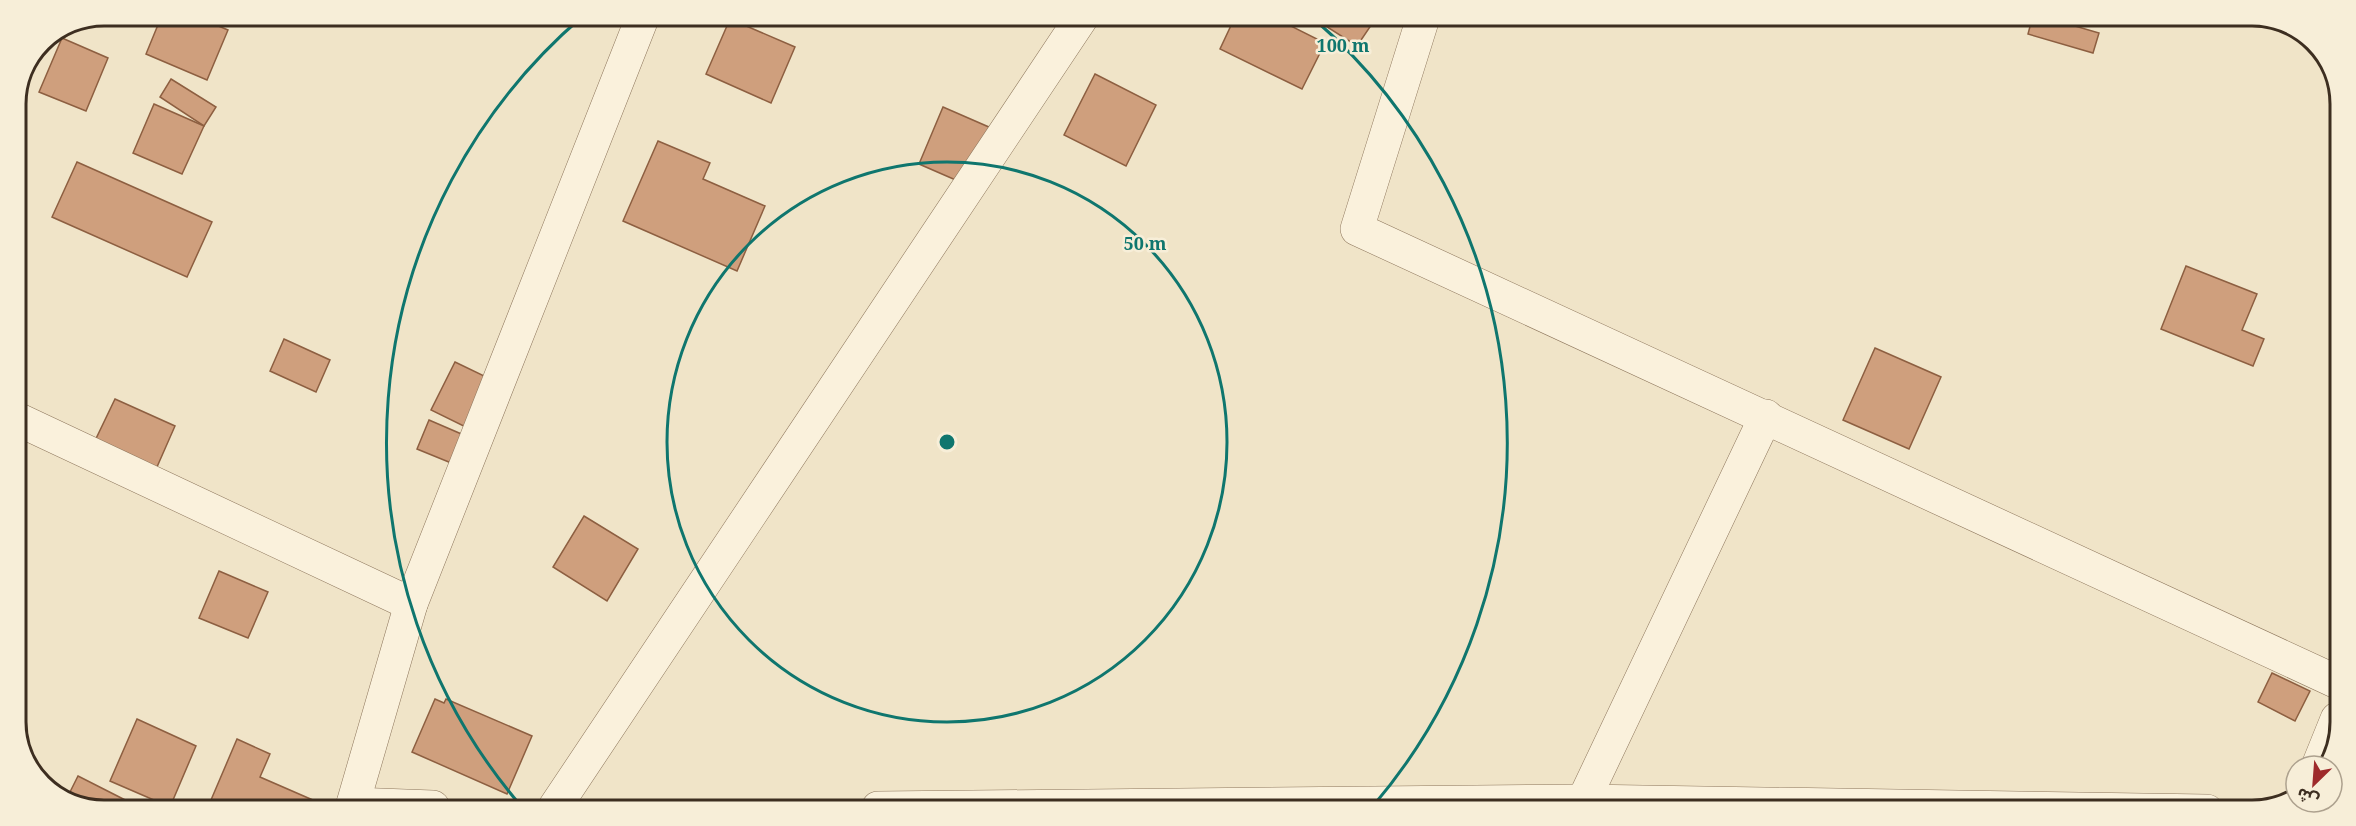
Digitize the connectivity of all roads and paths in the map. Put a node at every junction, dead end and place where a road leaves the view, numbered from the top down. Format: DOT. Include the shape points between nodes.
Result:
graph roads {
  1 [pos="639,25"];
  2 [pos="1077,25"];
  3 [pos="1421,25"];
  4 [pos="1766,416"];
  5 [pos="26,423"];
  6 [pos="411,604"];
  7 [pos="2330,679"];
  8 [pos="354,800"];
  9 [pos="560,800"];
  10 [pos="1584,800"];
  1 -- 6 [label="street"];
  2 -- 9 [label="street"];
  3 -- 4 [label="street" via="1357,229"];
  4 -- 7 [label="street"];
  4 -- 10 [label="street"];
  5 -- 6 [label="street"];
  6 -- 8 [label="street"];
}
